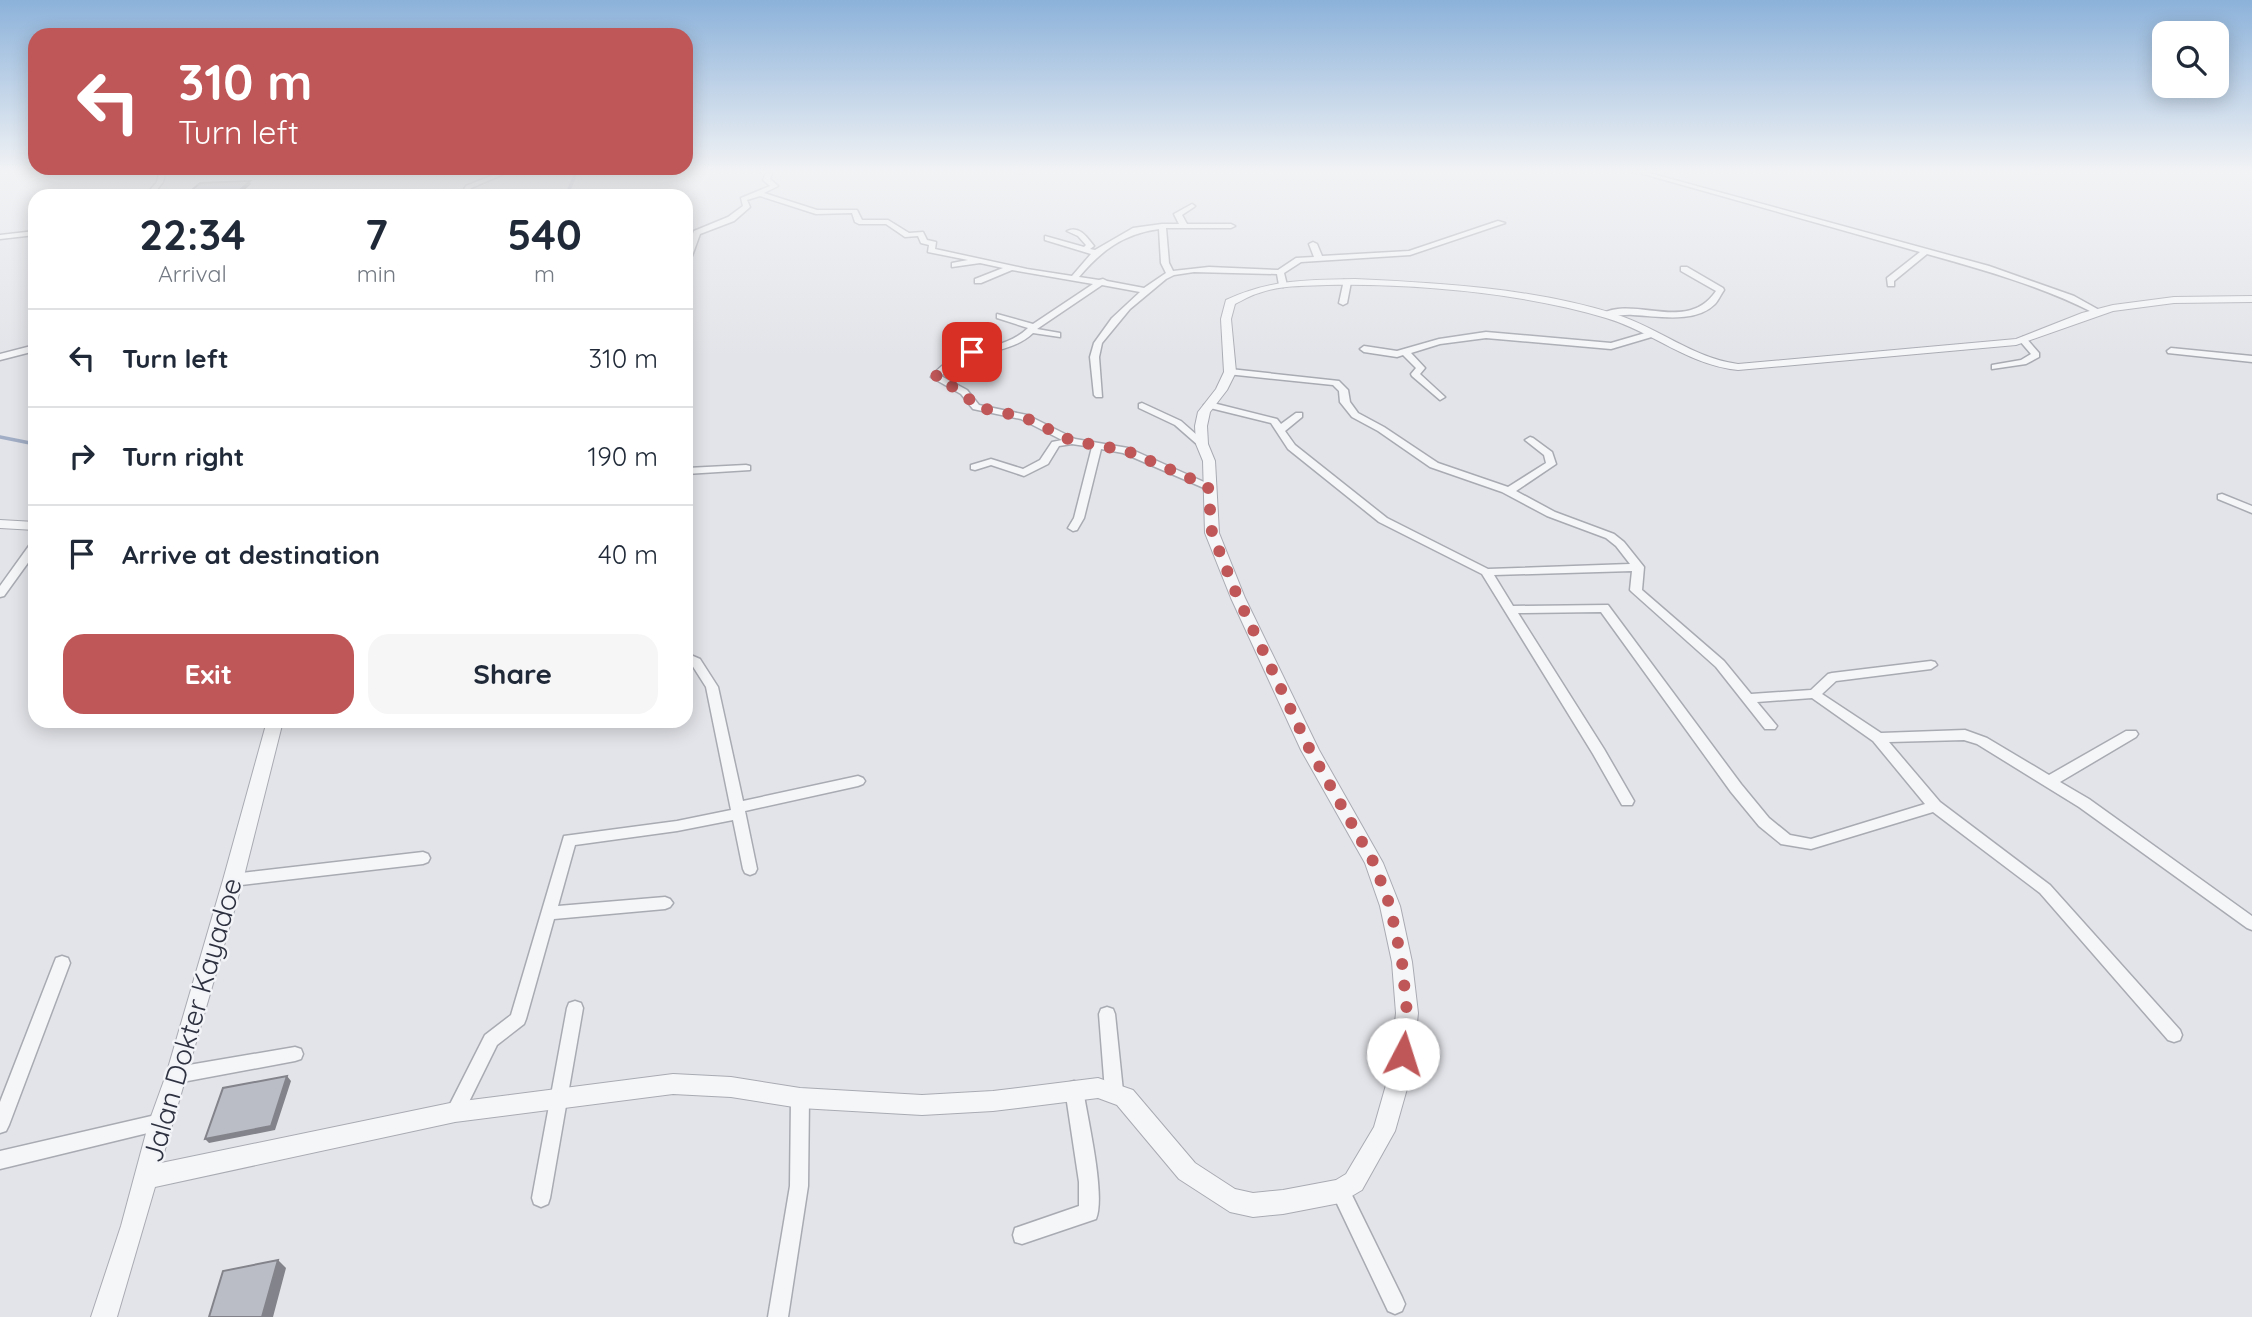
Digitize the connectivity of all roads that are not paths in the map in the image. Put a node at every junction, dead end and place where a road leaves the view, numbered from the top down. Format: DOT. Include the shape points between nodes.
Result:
graph roads {
  1 [pos="22,234"];
  2 [pos="920,234"];
  3 [pos="1081,234"];
  4 [pos="1128,234"];
  5 [pos="1163,234"];
  6 [pos="1466,234"];
  7 [pos="1866,234"];
  8 [pos="0,237"];
  9 [pos="1048,238"];
  10 [pos="1313,244"];
  11 [pos="1085,249"];
  12 [pos="1926,251"];
  13 [pos="1096,253"];
  14 [pos="985,259"];
  15 [pos="1319,259"];
  16 [pos="955,265"];
  17 [pos="1012,267"];
  18 [pos="1684,269"];
  19 [pos="1280,272"];
  20 [pos="1170,273"];
  21 [pos="1075,277"];
  22 [pos="978,281"];
  23 [pos="1103,281"];
  24 [pos="1348,282"];
  25 [pos="1891,284"];
  26 [pos="1283,285"];
  27 [pos="1145,290"];
  28 [pos="2252,299"];
  29 [pos="1343,303"];
  30 [pos="2097,312"];
  31 [pos="1605,314"];
  32 [pos="1000,316"];
  33 [pos="1033,328"];
  34 [pos="1652,334"];
  35 [pos="1057,335"];
  36 [pos="2024,340"];
  37 [pos="1364,349"];
  38 [pos="28,350"];
  39 [pos="1404,351"];
  40 [pos="2171,351"];
  41 [pos="0,357"];
  42 [pos="2252,359"];
  43 [pos="1995,367"];
  44 [pos="1230,372"];
  45 [pos="1099,395"];
  46 [pos="1440,397"];
  47 [pos="1209,405"];
  48 [pos="1142,406"];
  49 [pos="1299,415"];
  50 [pos="1281,429"];
  51 [pos="1530,440"];
  52 [pos="1072,441"];
  53 [pos="1202,444"];
  54 [pos="1097,446"];
  55 [pos="975,467"];
  56 [pos="746,468"];
  57 [pos="693,472"];
  58 [pos="1208,486"];
  59 [pos="1509,491"];
  60 [pos="2222,497"];
  61 [pos="2252,510"];
  62 [pos="0,524"];
  63 [pos="28,526"];
  64 [pos="1073,527"];
  65 [pos="28,555"];
  66 [pos="1638,567"];
  67 [pos="1486,572"];
  68 [pos="0,594"];
  69 [pos="1511,610"];
  70 [pos="693,660"];
  71 [pos="1931,666"];
  72 [pos="1814,694"];
  73 [pos="1748,698"];
  74 [pos="1770,726"];
  75 [pos="273,728"];
  76 [pos="2131,734"];
  77 [pos="1878,738"];
  78 [pos="858,781"];
  79 [pos="2050,781"];
  80 [pos="1627,801"];
  81 [pos="1935,806"];
  82 [pos="738,810"];
  83 [pos="423,858"];
  84 [pos="750,869"];
  85 [pos="233,880"];
  86 [pos="665,903"];
  87 [pos="550,913"];
  88 [pos="2252,924"];
  89 [pos="62,962"];
  90 [pos="575,1008"];
  91 [pos="1107,1014"];
  92 [pos="2174,1035"];
  93 [pos="295,1054"];
  94 [pos="177,1075"];
  95 [pos="1074,1090"];
  96 [pos="1114,1091"];
  97 [pos="560,1097"];
  98 [pos="800,1098"];
  99 [pos="455,1112"];
  100 [pos="160,1122"];
  101 [pos="0,1125"];
  102 [pos="0,1160"];
  103 [pos="148,1177"];
  104 [pos="1340,1191"];
  105 [pos="541,1198"];
  106 [pos="1022,1234"];
  107 [pos="1395,1304"];
  108 [pos="104,1317"];
  109 [pos="778,1317"];
  1 -- 8 [label="street"];
  2 -- 14 [label="street" via="933,244 931,250"];
  3 -- 11 [label="street" via="1090,246"];
  4 -- 13 [label="street"];
  5 -- 20 [label="street"];
  6 -- 15 [label="street" via="1410,253"];
  7 -- 12 [label="street"];
  9 -- 11 [label="street"];
  10 -- 15 [label="street"];
  11 -- 13 [label="street"];
  12 -- 25 [label="street" via="1890,280"];
  12 -- 30 [label="street" via="2040,287"];
  13 -- 21 [label="street"];
  14 -- 16 [label="street"];
  14 -- 17 [label="street"];
  15 -- 19 [label="street" via="1299,260"];
  17 -- 21 [label="street"];
  17 -- 22 [label="street"];
  18 -- 31 [label="street" via="1720,290 1699,310"];
  19 -- 20 [label="street"];
  19 -- 26 [label="street"];
  20 -- 27 [label="street"];
  21 -- 23 [label="street"];
  23 -- 27 [label="street"];
  23 -- 33 [label="street"];
  24 -- 26 [label="street"];
  24 -- 29 [label="street"];
  24 -- 31 [label="street" via="1438,286"];
  26 -- 44 [label="street" via="1248,290 1230,302 1226,319"];
  27 -- 45 [label="street" via="1098,339"];
  28 -- 30 [label="street" via="2125,306"];
  30 -- 36 [label="street"];
  31 -- 34 [label="street"];
  32 -- 33 [label="street"];
  33 -- 35 [label="street"];
  33 -- 52 [label="street" via="1016,340 964,355 935,377 964,393 976,407 1024,417"];
  34 -- 36 [label="street" via="1708,362 1738,367"];
  34 -- 39 [label="street" via="1611,346 1478,336"];
  36 -- 43 [label="street" via="2036,355"];
  37 -- 39 [label="street" via="1391,354"];
  38 -- 41 [label="street"];
  39 -- 46 [label="street" via="1421,368 1415,374"];
  40 -- 42 [label="street"];
  44 -- 47 [label="street"];
  44 -- 59 [label="street" via="1336,383 1355,415 1434,465"];
  47 -- 50 [label="street" via="1267,418"];
  47 -- 53 [label="street" via="1201,426"];
  48 -- 53 [label="street" via="1178,424"];
  49 -- 50 [label="street"];
  50 -- 67 [label="street" via="1291,447 1383,520"];
  51 -- 59 [label="street" via="1549,454 1551,464"];
  52 -- 54 [label="street"];
  52 -- 55 [label="street" via="1055,444 1044,462 1024,473 991,462"];
  53 -- 58 [label="street" via="1209,461"];
  54 -- 58 [label="street" via="1125,450"];
  54 -- 64 [label="street"];
  56 -- 57 [label="street"];
  58 -- 104 [label="street" via="1212,533 1238,598 1310,750 1374,863 1395,925 1407,1013 1401,1071 1384,1131 1354,1182"];
  59 -- 66 [label="street" via="1551,514 1610,536"];
  60 -- 61 [label="street"];
  62 -- 63 [label="street"];
  65 -- 68 [label="street"];
  66 -- 67 [label="street"];
  66 -- 73 [label="street" via="1636,590 1720,664"];
  67 -- 69 [label="street"];
  69 -- 80 [label="street"];
  69 -- 81 [label="street" via="1604,608 1735,789 1786,840 1811,844"];
  70 -- 82 [label="street" via="712,687"];
  71 -- 72 [label="street" via="1832,677"];
  72 -- 73 [label="street"];
  72 -- 77 [label="street"];
  73 -- 74 [label="street"];
  75 -- 85 [label="street, Jalan Dokter Kayadoe"];
  76 -- 79 [label="street"];
  77 -- 79 [label="street" via="1973,737"];
  77 -- 81 [label="street"];
  78 -- 82 [label="street"];
  79 -- 88 [label="street"];
  81 -- 92 [label="street" via="2045,889"];
  82 -- 84 [label="street"];
  82 -- 87 [label="street" via="677,826 569,840"];
  83 -- 85 [label="street"];
  85 -- 94 [label="street, Jalan Dokter Kayadoe"];
  86 -- 87 [label="street"];
  87 -- 99 [label="street" via="518,1018 491,1040"];
  89 -- 101 [label="street"];
  90 -- 97 [label="street"];
  91 -- 96 [label="street"];
  93 -- 94 [label="street"];
  94 -- 100 [label="street, Jalan Dokter Kayadoe"];
  95 -- 96 [label="street"];
  95 -- 98 [label="street" via="922,1105"];
  95 -- 106 [label="street" via="1089,1212"];
  96 -- 104 [label="street" via="1135,1107 1187,1171 1230,1200 1253,1205"];
  97 -- 98 [label="street" via="673,1084"];
  97 -- 99 [label="street"];
  97 -- 105 [label="street"];
  98 -- 109 [label="street" via="799,1186"];
  99 -- 103 [label="street"];
  100 -- 102 [label="street"];
  100 -- 103 [label="street, Jalan Dokter Kayadoe"];
  103 -- 108 [label="street, Jalan Dokter Kayadoe"];
  104 -- 107 [label="street"];
}
